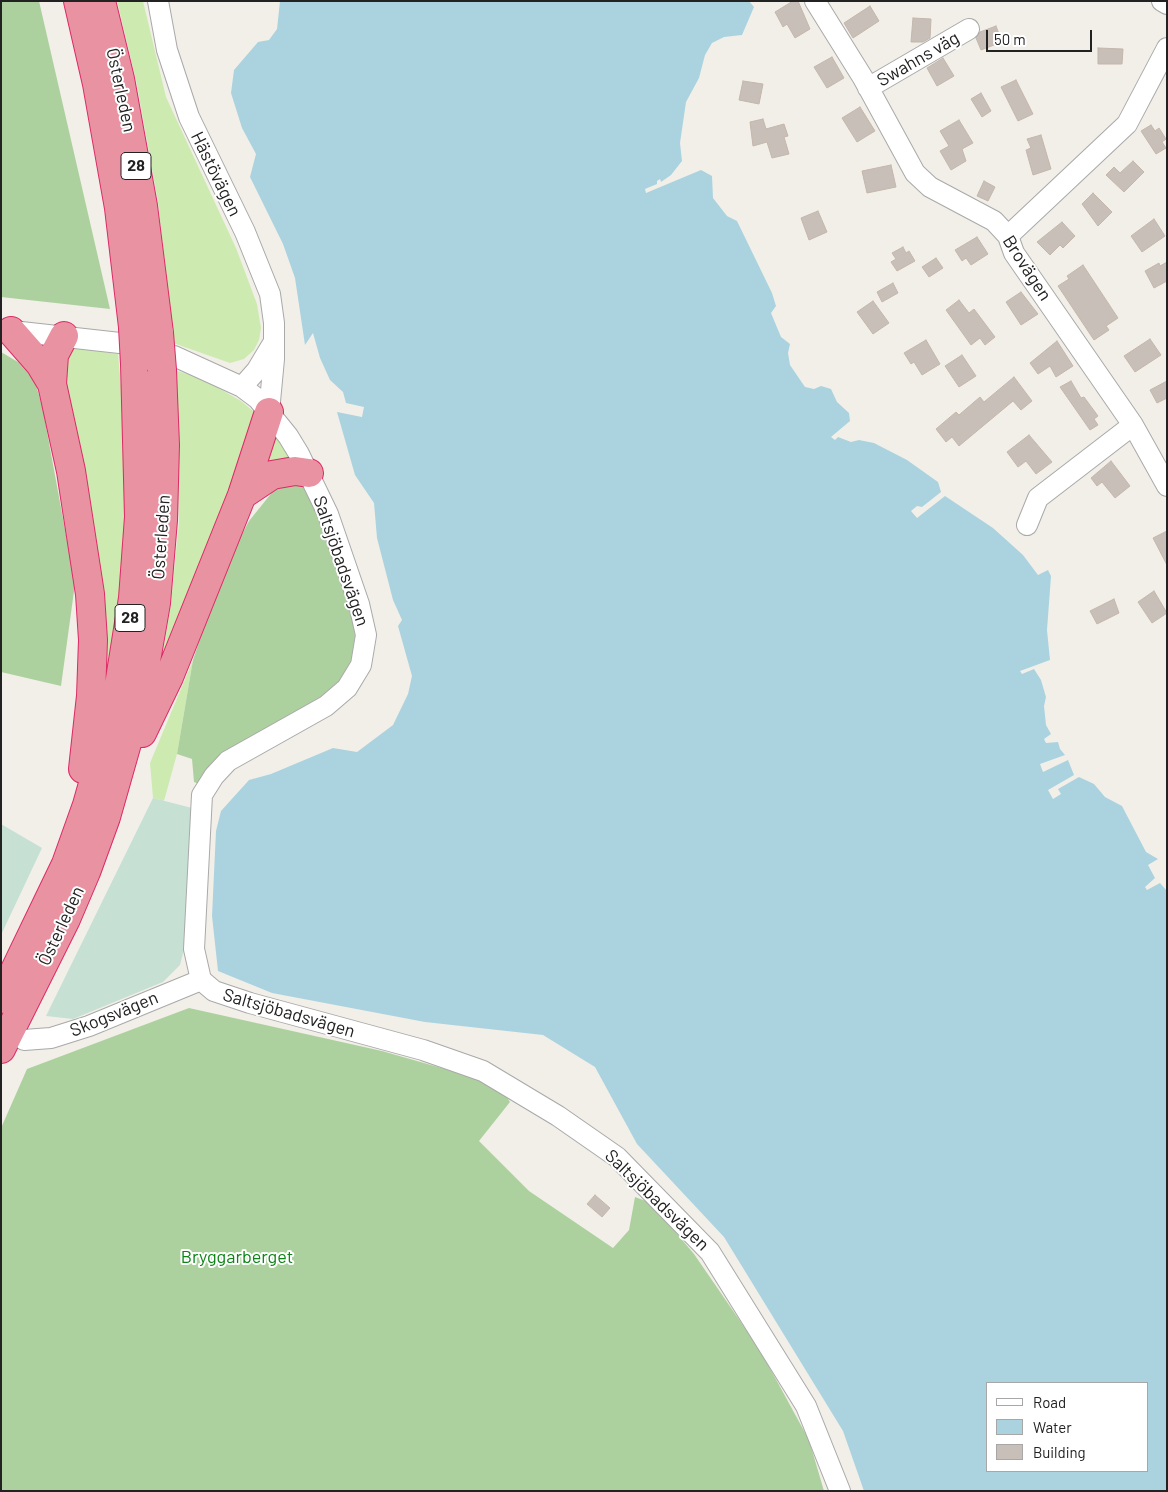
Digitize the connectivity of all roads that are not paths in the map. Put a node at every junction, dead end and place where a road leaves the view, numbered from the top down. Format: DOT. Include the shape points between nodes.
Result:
graph roads {
  1 [pos="78,1"];
  2 [pos="101,1"];
  3 [pos="158,1"];
  4 [pos="815,1"];
  5 [pos="1162,1"];
  6 [pos="1167,4"];
  7 [pos="969,29"];
  8 [pos="1167,48"];
  9 [pos="868,88"];
  10 [pos="1008,236"];
  11 [pos="6,330"];
  12 [pos="64,336"];
  13 [pos="129,345"];
  14 [pos="272,345"];
  15 [pos="168,363"];
  16 [pos="52,384"];
  17 [pos="242,387"];
  18 [pos="269,412"];
  19 [pos="1133,425"];
  20 [pos="309,474"];
  21 [pos="1167,486"];
  22 [pos="242,495"];
  23 [pos="1026,526"];
  24 [pos="117,781"];
  25 [pos="66,864"];
  26 [pos="201,980"];
  27 [pos="1,999"];
  28 [pos="13,1045"];
  29 [pos="840,1491"];
  1 -- 13 [label="highway, Österleden / 28" via="97,84 119,208"];
  2 -- 15 [label="highway, Österleden / 28, bridge" via="120,79 143,206 159,333"];
  3 -- 14 [label="street, Hästövägen" via="168,50 189,117 270,294 274,323"];
  4 -- 9 [label="street, Brovägen"];
  5 -- 6 [label="street"];
  7 -- 9 [label="street, Swahns väg"];
  8 -- 10 [label="street" via="1127,124"];
  9 -- 10 [label="street, Brovägen" via="915,173 930,187 994,222"];
  10 -- 19 [label="street, Brovägen" via="1014,253"];
  11 -- 12 [label="street"];
  11 -- 16 [label="highway" via="40,364"];
  12 -- 13 [label="street"];
  12 -- 16 [label="highway" via="54,355"];
  13 -- 25 [label="highway, Österleden / 28" via="139,443 139,517 133,598 117,698"];
  14 -- 17 [label="street, Hästövägen"];
  14 -- 18 [label="street, Hästövägen" via="274,359"];
  15 -- 17 [label="street, Saltsjöbadsvägen"];
  15 -- 24 [label="highway, Österleden / 28" via="163,520 156,603 139,701"];
  16 -- 25 [label="highway" via="72,480 90,594 93,640 86,750"];
  17 -- 18 [label="street, Saltsjöbadsvägen"];
  18 -- 20 [label="street, Saltsjöbadsvägen" via="300,454"];
  18 -- 22 [label="highway"];
  19 -- 21 [label="street, Brovägen"];
  19 -- 23 [label="street" via="1038,498"];
  20 -- 22 [label="highway" via="295,471 272,476"];
  20 -- 26 [label="street, Saltsjöbadsvägen" via="328,514 359,604 366,635 361,665 347,688 326,706 228,761 202,795 194,950"];
  22 -- 24 [label="highway" via="169,677"];
  24 -- 28 [label="highway, Österleden / 28" via="99,836"];
  25 -- 27 [label="highway, Österleden / 28"];
  26 -- 28 [label="street, Skogsvägen" via="89,1026"];
  26 -- 29 [label="street, Saltsjöbadsvägen" via="214,991 250,1003 423,1050 483,1071 618,1157 710,1252 806,1406"];
}
